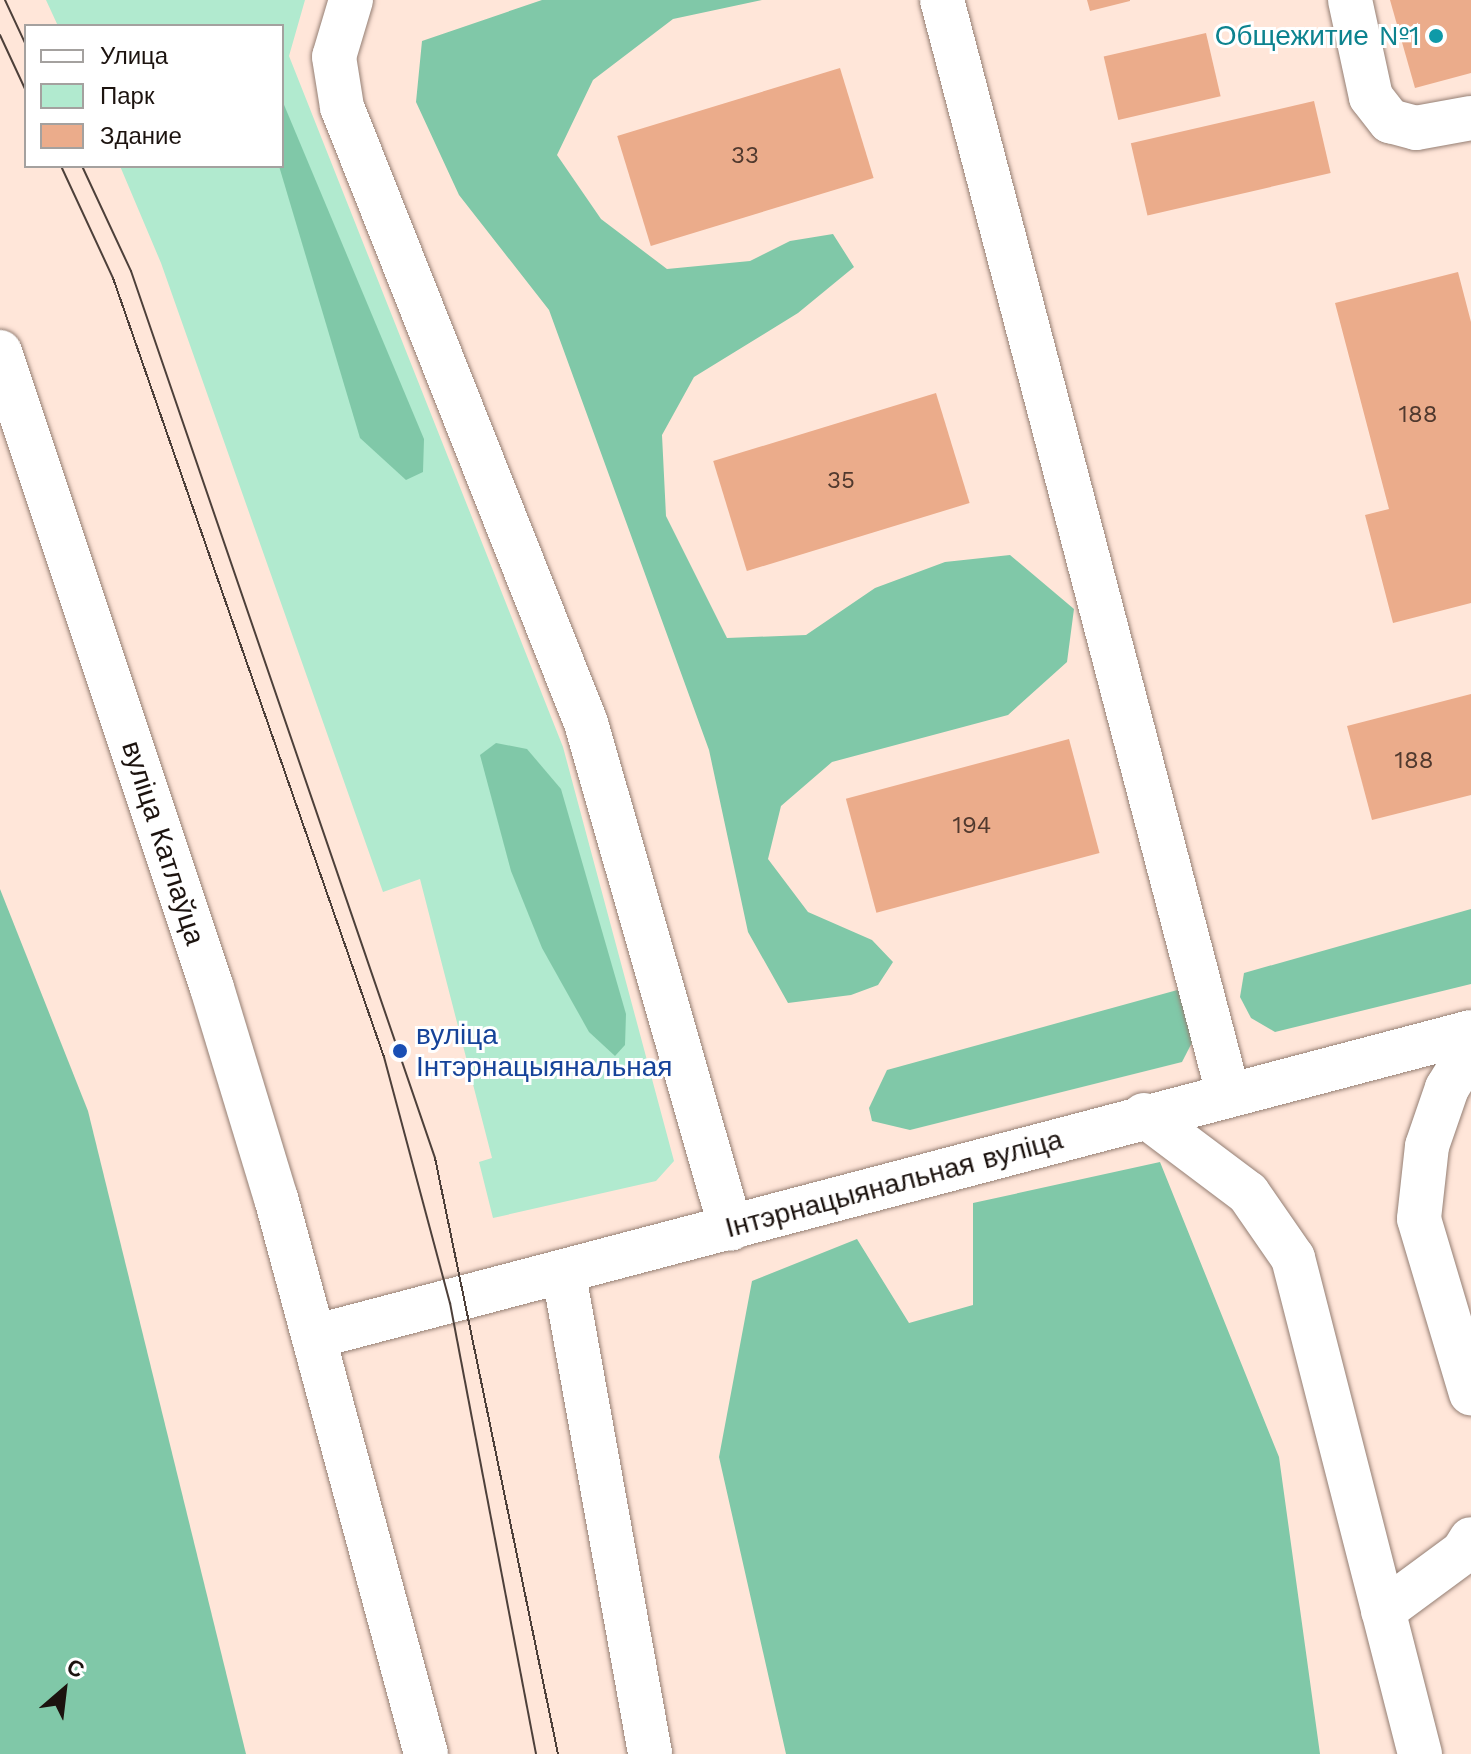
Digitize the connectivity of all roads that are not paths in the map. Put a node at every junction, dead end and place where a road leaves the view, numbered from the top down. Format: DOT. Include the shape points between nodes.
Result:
graph roads {
  1 [pos="351,0"];
  2 [pos="942,0"];
  3 [pos="1350,0"];
  4 [pos="1471,118"];
  5 [pos="0,352"];
  6 [pos="1471,1032"];
  7 [pos="1471,1049"];
  8 [pos="1228,1093"];
  9 [pos="1144,1115"];
  10 [pos="731,1229"];
  11 [pos="564,1275"];
  12 [pos="317,1336"];
  13 [pos="1471,1393"];
  14 [pos="1471,1539"];
  15 [pos="1383,1611"];
  16 [pos="426,1754"];
  17 [pos="650,1754"];
  18 [pos="1420,1754"];
  1 -- 10 [label="main road" via="334,57 342,107 586,723"];
  2 -- 8 [label="main road"];
  3 -- 4 [label="main road" via="1371,97 1390,121 1416,128"];
  5 -- 12 [label="main road, вуліца Катлаўца" via="212,988"];
  6 -- 8 [label="main road, Інтэрнацыянальная вуліца"];
  7 -- 13 [label="main road" via="1447,1088 1427,1146 1419,1219"];
  8 -- 9 [label="main road, Інтэрнацыянальная вуліца"];
  9 -- 10 [label="main road, Інтэрнацыянальная вуліца"];
  9 -- 15 [label="main road" via="1248,1193 1293,1258"];
  10 -- 11 [label="main road, Інтэрнацыянальная вуліца"];
  11 -- 12 [label="main road, Інтэрнацыянальная вуліца"];
  11 -- 17 [label="main road"];
  12 -- 16 [label="main road, вуліца Катлаўца"];
  14 -- 15 [label="main road" via="1463,1552"];
  15 -- 18 [label="main road"];
}
